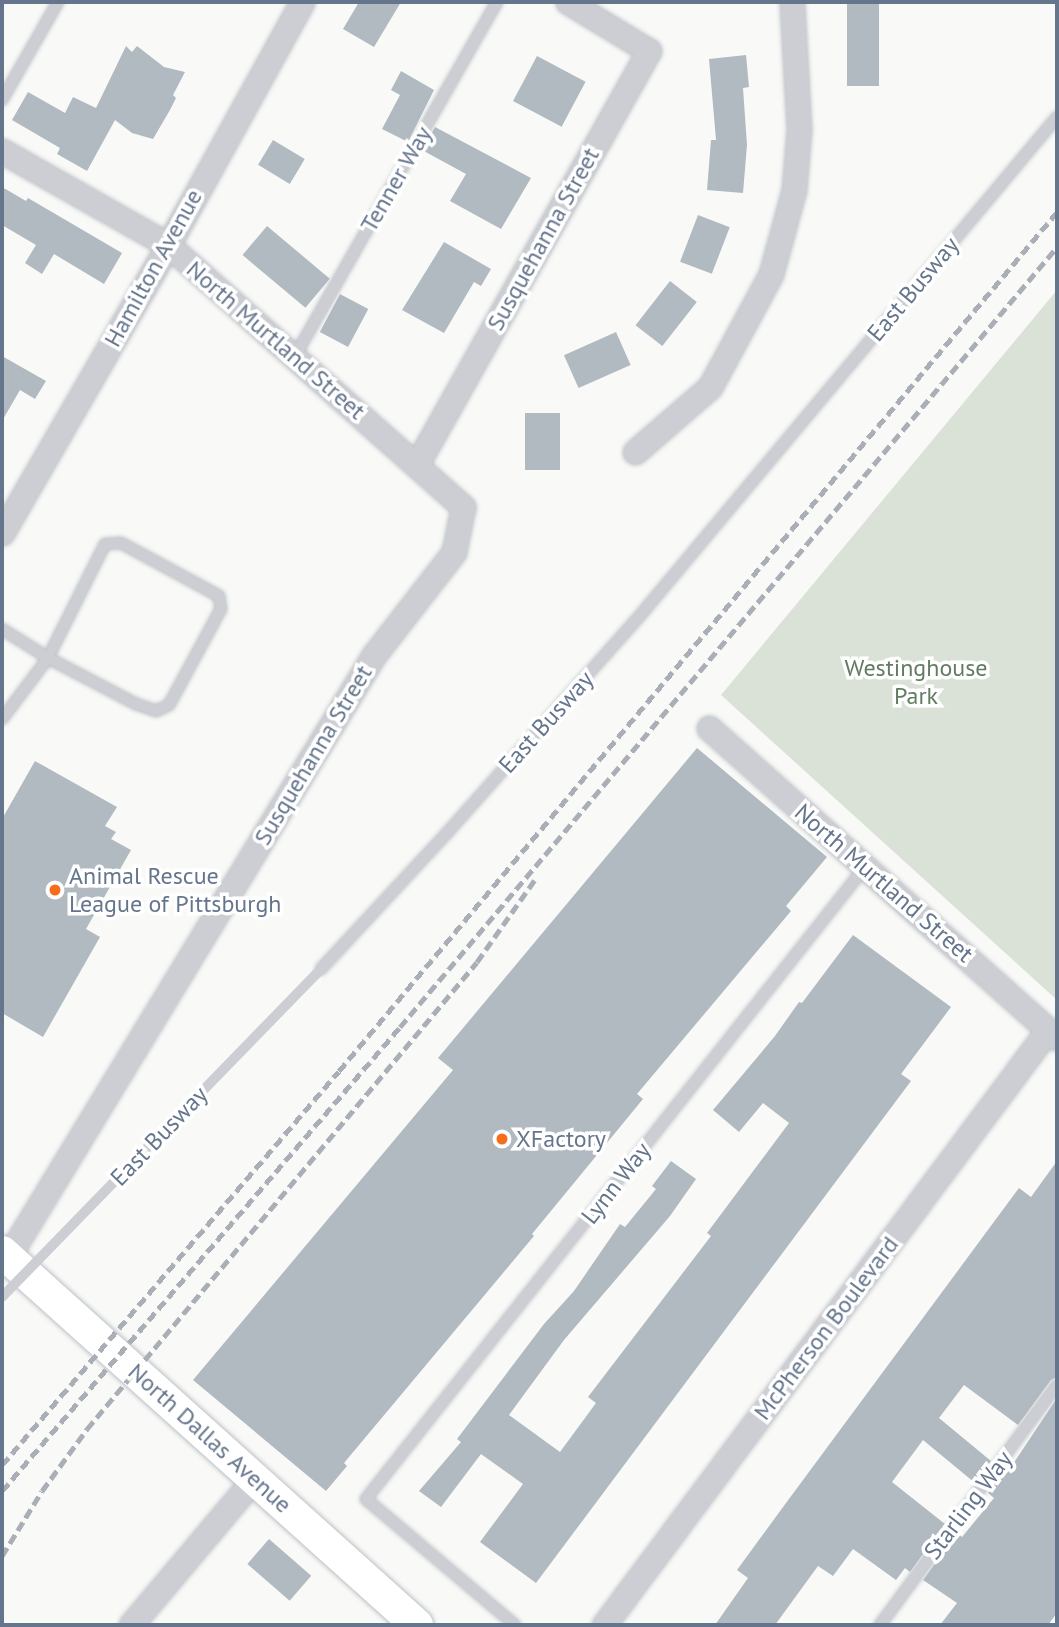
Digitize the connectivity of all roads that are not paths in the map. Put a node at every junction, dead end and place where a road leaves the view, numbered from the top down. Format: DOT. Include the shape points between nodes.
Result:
graph roads {
  1 [pos="58,2"];
  2 [pos="302,2"];
  3 [pos="497,2"];
  4 [pos="568,2"];
  5 [pos="792,2"];
  6 [pos="2,100"];
  7 [pos="1057,117"];
  8 [pos="2,151"];
  9 [pos="167,245"];
  10 [pos="295,356"];
  11 [pos="635,452"];
  12 [pos="416,464"];
  13 [pos="463,507"];
  14 [pos="2,533"];
  15 [pos="2,629"];
  16 [pos="48,658"];
  17 [pos="2,719"];
  18 [pos="709,728"];
  19 [pos="865,867"];
  20 [pos="1053,1034"];
  21 [pos="5,1254"];
  22 [pos="2,1297"];
  23 [pos="1057,1385"];
  24 [pos="255,1478"];
  25 [pos="131,1625"];
  26 [pos="417,1625"];
  27 [pos="515,1625"];
  28 [pos="604,1625"];
  29 [pos="880,1625"];
  1 -- 6 [label="lane"];
  2 -- 9 [label="street, Hamilton Avenue"];
  3 -- 10 [label="lane, Tenner Way"];
  4 -- 12 [label="street, Susquehanna Street" via="649,51"];
  5 -- 11 [label="street" via="799,128 794,190 771,274 710,387"];
  7 -- 22 [label="lane, East Busway, bridge" via="643,612 447,833"];
  8 -- 9 [label="street, North Murtland Street"];
  9 -- 10 [label="street, North Murtland Street"];
  9 -- 14 [label="street, Hamilton Avenue"];
  10 -- 12 [label="street, North Murtland Street"];
  12 -- 13 [label="street, North Murtland Street"];
  13 -- 21 [label="street, Susquehanna Street" via="454,552 374,655"];
  15 -- 16 [label="lane"];
  16 -- 16 [label="lane" via="156,711 169,705 222,609 219,596 121,542 105,544"];
  16 -- 17 [label="lane"];
  18 -- 19 [label="street, North Murtland Street"];
  19 -- 20 [label="street, North Murtland Street"];
  19 -- 27 [label="lane, Lynn Way" via="366,1499"];
  20 -- 28 [label="street, McPherson Boulevard"];
  21 -- 24 [label="main road, North Dallas Avenue"];
  23 -- 29 [label="lane, Starling Way"];
  24 -- 25 [label="street"];
  24 -- 26 [label="main road, North Dallas Avenue"];
}
